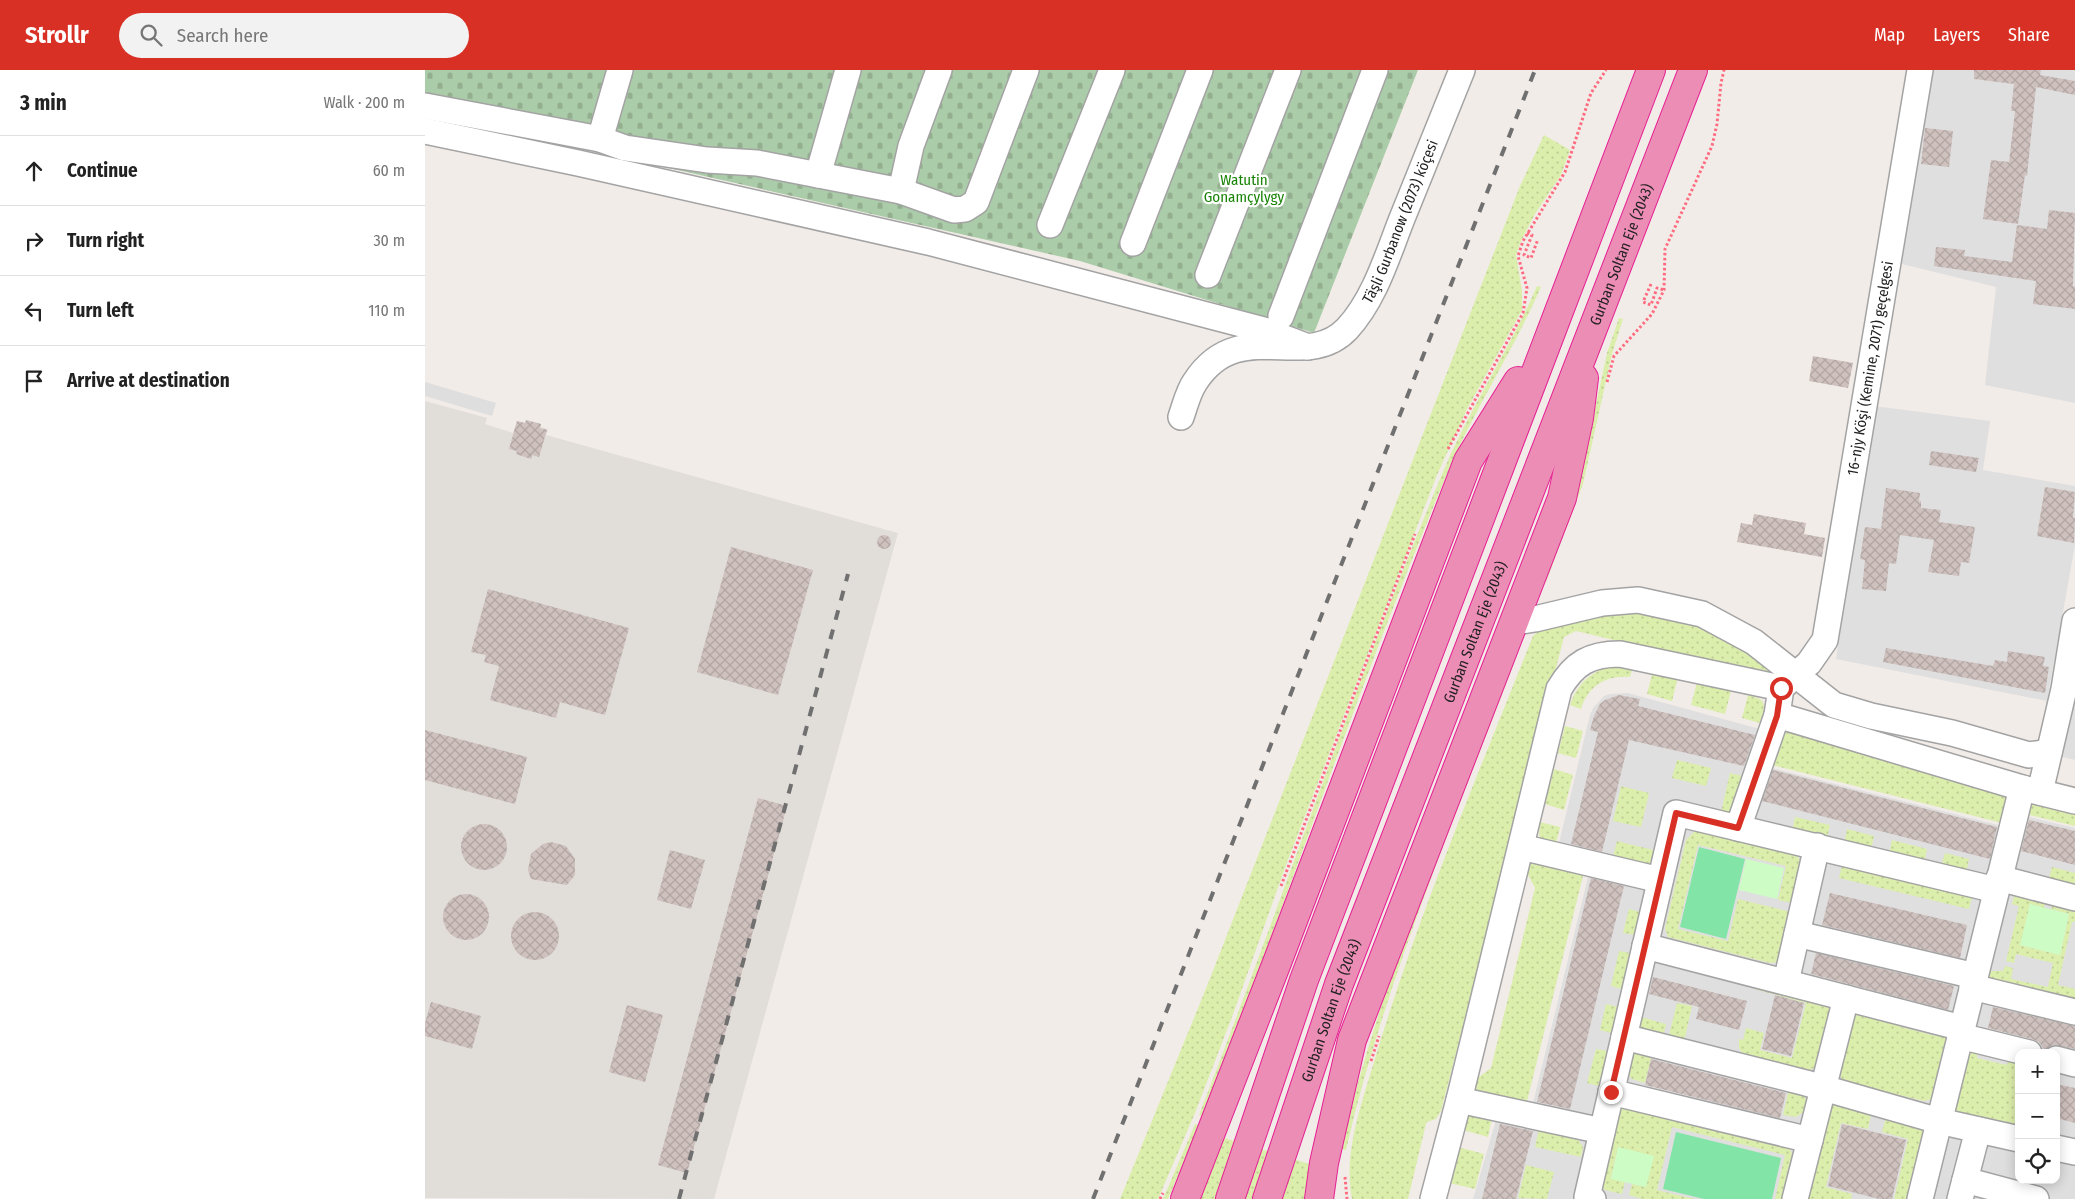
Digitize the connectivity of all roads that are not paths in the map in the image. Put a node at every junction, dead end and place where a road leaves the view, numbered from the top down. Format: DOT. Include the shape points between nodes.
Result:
graph roads {
  1 [pos="620,70"];
  2 [pos="848,70"];
  3 [pos="939,70"];
  4 [pos="1026,70"];
  5 [pos="1112,70"];
  6 [pos="1201,70"];
  7 [pos="1288,70"];
  8 [pos="1375,70"];
  9 [pos="1462,70"];
  10 [pos="1651,70"];
  11 [pos="1693,70"];
  12 [pos="1921,70"];
  13 [pos="425,106"];
  14 [pos="425,131"];
  15 [pos="600,138"];
  16 [pos="818,175"];
  17 [pos="901,191"];
  18 [pos="1050,225"];
  19 [pos="1133,243"];
  20 [pos="1208,275"];
  21 [pos="1281,316"];
  22 [pos="1550,332"];
  23 [pos="1589,339"];
  24 [pos="1309,347"];
  25 [pos="1181,417"];
  26 [pos="2075,621"];
  27 [pos="1514,622"];
  28 [pos="1796,675"];
  29 [pos="1777,716"];
  30 [pos="2049,752"];
  31 [pos="2031,790"];
  32 [pos="2075,801"];
  33 [pos="1738,828"];
  34 [pos="1817,846"];
  35 [pos="1521,847"];
  36 [pos="1660,880"];
  37 [pos="1997,884"];
  38 [pos="2075,898"];
  39 [pos="1797,934"];
  40 [pos="1645,946"];
  41 [pos="1786,982"];
  42 [pos="1973,982"];
  43 [pos="1846,998"];
  44 [pos="2075,1012"];
  45 [pos="1961,1032"];
  46 [pos="1624,1037"];
  47 [pos="2016,1049"];
  48 [pos="2060,1060"];
  49 [pos="2075,1064"];
  50 [pos="1823,1088"];
  51 [pos="1611,1092"];
  52 [pos="1459,1100"];
  53 [pos="1939,1121"];
  54 [pos="1978,1130"];
  55 [pos="1602,1131"];
  56 [pos="2015,1138"];
  57 [pos="1810,1140"];
  58 [pos="2060,1149"];
  59 [pos="2075,1152"];
  60 [pos="1963,1189"];
  61 [pos="1321,1197"];
  62 [pos="1185,1199"];
  63 [pos="1230,1199"];
  64 [pos="1267,1199"];
  65 [pos="1433,1199"];
  66 [pos="1593,1199"];
  67 [pos="1795,1199"];
  68 [pos="1920,1199"];
  69 [pos="2036,1199"];
  1 -- 15 [label="street"];
  2 -- 16 [label="street"];
  3 -- 17 [label="street" via="911,146"];
  4 -- 17 [label="street" via="976,202 965,209 953,210"];
  5 -- 18 [label="street"];
  6 -- 19 [label="street"];
  7 -- 20 [label="street"];
  8 -- 21 [label="street"];
  9 -- 24 [label="street, Täşli Gurbanow (2073) köçesi" via="1378,279 1346,330 1335,338"];
  10 -- 22 [label="highway"];
  11 -- 23 [label="highway, Gurban Soltan Eje (2043)"];
  12 -- 28 [label="street, 16-njy Köşi (Kemine, 2071) geçelgesi" via="1825,640"];
  13 -- 15 [label="street"];
  14 -- 24 [label="street" via="928,242 1264,330"];
  15 -- 16 [label="street" via="625,148 707,160 757,163"];
  16 -- 17 [label="street"];
  22 -- 62 [label="highway" via="1468,461"];
  22 -- 63 [label="highway" via="1304,980"];
  23 -- 27 [label="highway" via="1579,418 1562,498"];
  23 -- 64 [label="highway, Gurban Soltan Eje (2043)" via="1339,984"];
  24 -- 25 [label="street, Täşli Gurbanow (2073) köçesi" via="1244,347 1223,353 1206,366 1194,383"];
  26 -- 30 [label="street"];
  27 -- 28 [label="street" via="1602,603 1638,600 1702,614 1754,642"];
  27 -- 61 [label="highway" via="1353,1040 1324,1163"];
  28 -- 29 [label="street"];
  28 -- 30 [label="street" via="1834,705 2029,755"];
  28 -- 35 [label="street" via="1620,654 1603,654 1582,662 1568,673 1559,689"];
  29 -- 31 [label="street"];
  29 -- 33 [label="street"];
  30 -- 31 [label="street"];
  31 -- 32 [label="street"];
  31 -- 37 [label="street"];
  33 -- 34 [label="street"];
  33 -- 36 [label="street" via="1676,813"];
  34 -- 37 [label="street"];
  34 -- 39 [label="street"];
  35 -- 36 [label="street"];
  35 -- 52 [label="street"];
  36 -- 40 [label="street"];
  37 -- 38 [label="street"];
  37 -- 42 [label="street"];
  39 -- 41 [label="street"];
  39 -- 42 [label="street"];
  40 -- 41 [label="street"];
  40 -- 46 [label="street"];
  41 -- 43 [label="street"];
  42 -- 44 [label="street"];
  42 -- 45 [label="street"];
  43 -- 45 [label="street"];
  43 -- 50 [label="street"];
  45 -- 47 [label="street"];
  45 -- 53 [label="street"];
  46 -- 50 [label="street"];
  46 -- 51 [label="street"];
  48 -- 49 [label="street"];
  50 -- 53 [label="street"];
  50 -- 57 [label="street"];
  51 -- 55 [label="street"];
  51 -- 57 [label="street"];
  52 -- 55 [label="street"];
  52 -- 65 [label="street"];
  53 -- 54 [label="street"];
  53 -- 68 [label="street"];
  54 -- 56 [label="street"];
  54 -- 60 [label="street"];
  55 -- 66 [label="street" via="1587,1197"];
  57 -- 67 [label="street"];
  58 -- 59 [label="street"];
  60 -- 69 [label="street"];
}
